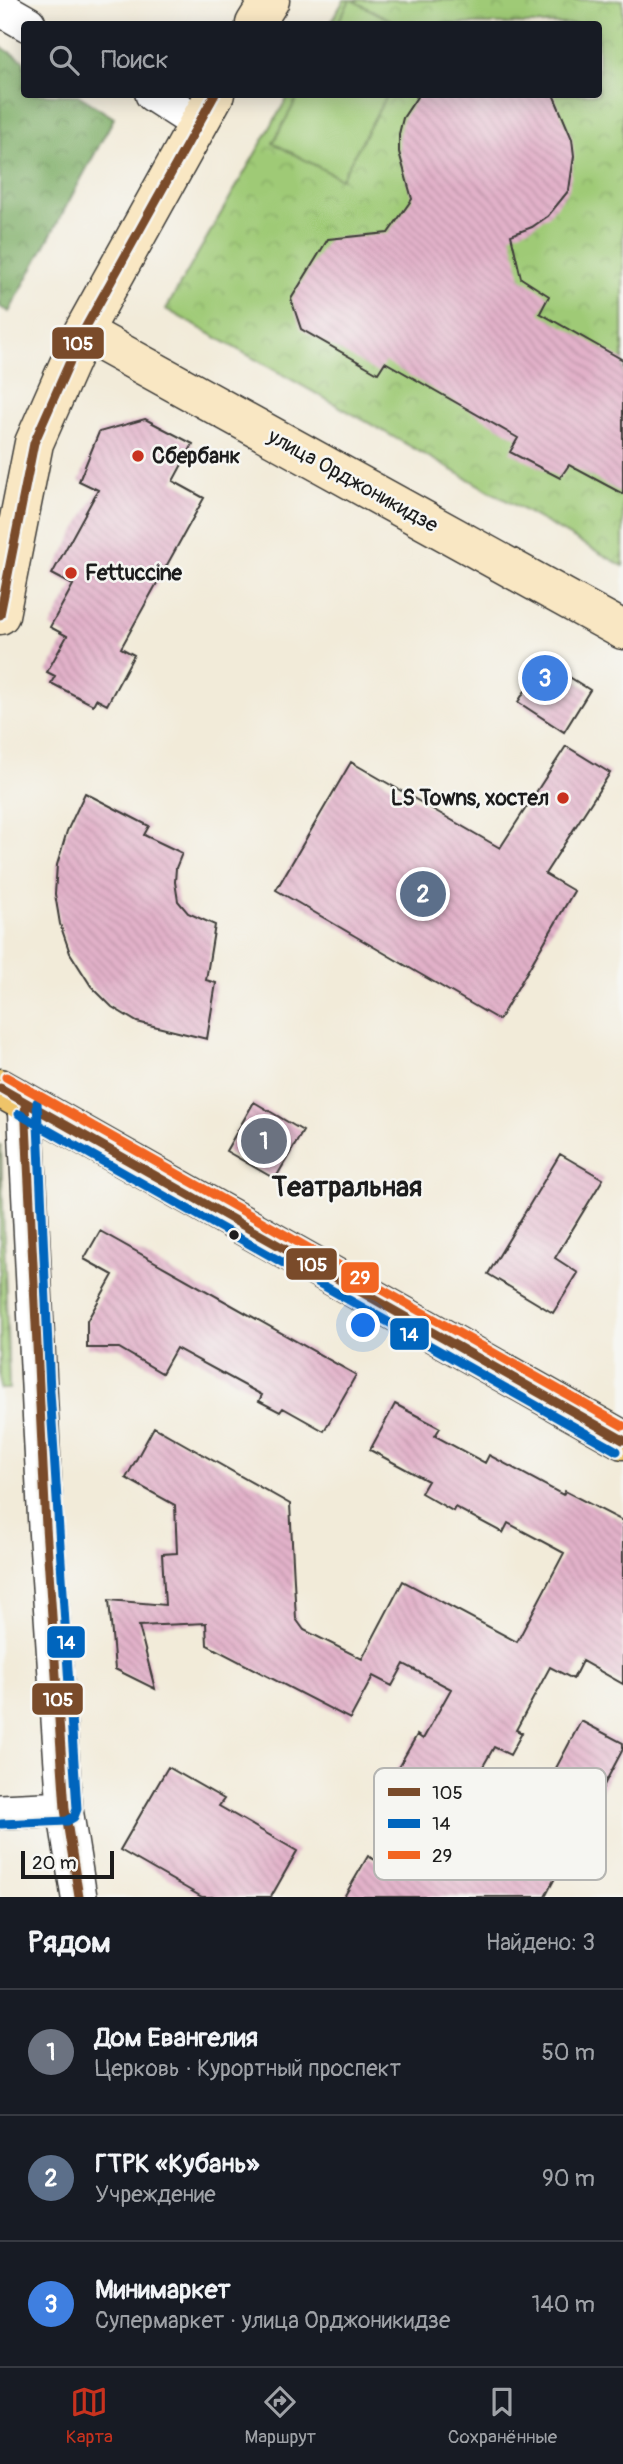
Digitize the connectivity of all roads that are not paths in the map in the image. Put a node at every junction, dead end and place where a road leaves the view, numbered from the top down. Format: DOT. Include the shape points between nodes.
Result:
graph roads {
  1 [pos="270,0"];
  2 [pos="0,8"];
  3 [pos="24,21"];
  4 [pos="257,21"];
  5 [pos="168,98"];
  6 [pos="206,108"];
  7 [pos="83,332"];
  8 [pos="0,615"];
  9 [pos="623,629"];
  10 [pos="13,1095"];
  11 [pos="623,1440"];
  12 [pos="65,1809"];
  13 [pos="0,1812"];
  14 [pos="79,1897"];
  1 -- 4 [label="main road"];
  2 -- 3 [label="street"];
  5 -- 6 [label="street"];
  6 -- 7 [label="main road"];
  7 -- 8 [label="main road" via="34,443"];
  7 -- 9 [label="main road, улица Орджоникидзе"];
  10 -- 11 [label="main road"];
  10 -- 12 [label="street"];
  12 -- 13 [label="street"];
  12 -- 14 [label="street"];
}
